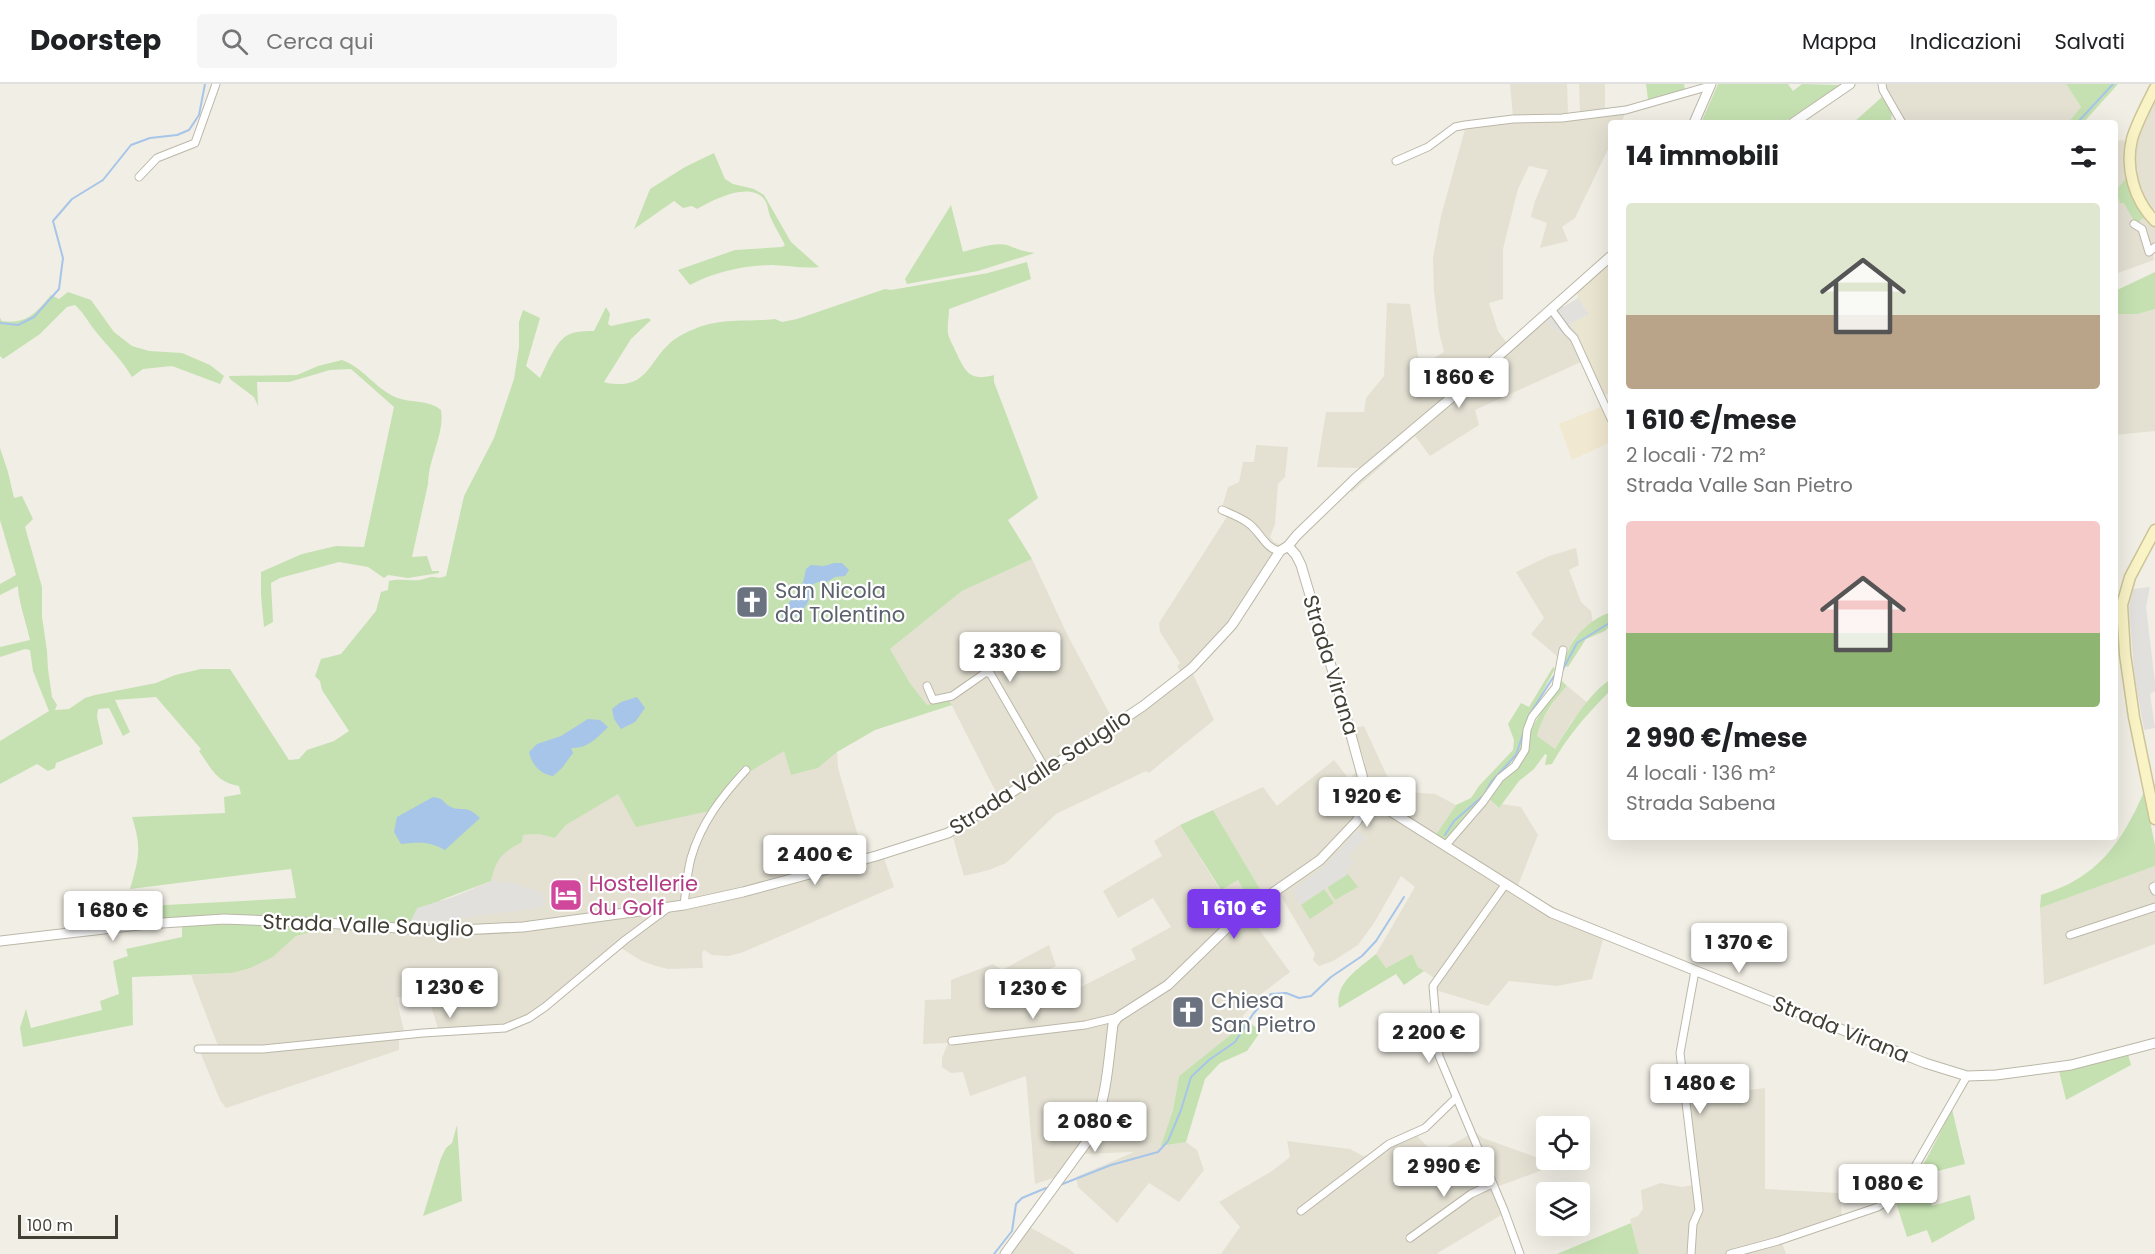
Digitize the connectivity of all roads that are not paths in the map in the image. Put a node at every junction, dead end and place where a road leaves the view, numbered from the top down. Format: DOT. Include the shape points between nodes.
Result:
graph roads {
  1 [pos="216,84"];
  2 [pos="1881,84"];
  3 [pos="1711,85"];
  4 [pos="1846,85"];
  5 [pos="2155,88"];
  6 [pos="1695,120"];
  7 [pos="1797,120"];
  8 [pos="1900,120"];
  9 [pos="1396,161"];
  10 [pos="139,177"];
  11 [pos="2155,221"];
  12 [pos="2134,224"];
  13 [pos="2155,247"];
  14 [pos="1608,259"];
  15 [pos="1551,309"];
  16 [pos="1608,412"];
  17 [pos="1222,510"];
  18 [pos="2155,530"];
  19 [pos="1284,549"];
  20 [pos="1563,650"];
  21 [pos="927,686"];
  22 [pos="746,770"];
  23 [pos="1046,770"];
  24 [pos="1368,797"];
  25 [pos="2155,819"];
  26 [pos="1445,846"];
  27 [pos="1505,885"];
  28 [pos="2155,886"];
  29 [pos="2155,891"];
  30 [pos="684,905"];
  31 [pos="670,907"];
  32 [pos="2155,907"];
  33 [pos="2070,935"];
  34 [pos="0,940"];
  35 [pos="1695,970"];
  36 [pos="1118,1017"];
  37 [pos="952,1041"];
  38 [pos="2155,1043"];
  39 [pos="198,1049"];
  40 [pos="1967,1076"];
  41 [pos="1456,1098"];
  42 [pos="1492,1184"];
  43 [pos="1301,1211"];
  44 [pos="1410,1238"];
  45 [pos="1005,1254"];
  46 [pos="1520,1254"];
  47 [pos="1691,1254"];
  48 [pos="1730,1254"];
  1 -- 10 [label="street" via="195,143 157,158"];
  2 -- 8 [label="street"];
  3 -- 6 [label="street"];
  3 -- 9 [label="street" via="1626,110 1455,127 1428,147"];
  4 -- 7 [label="street"];
  5 -- 11 [label="main road" via="2133,137 2130,158 2137,195"];
  12 -- 13 [label="street" via="2145,236 2148,252"];
  14 -- 15 [label="street, Strada Valle Sauglio"];
  15 -- 16 [label="street" via="1574,338"];
  15 -- 19 [label="street, Strada Valle Sauglio" via="1357,477"];
  17 -- 19 [label="street" via="1247,522 1269,546"];
  18 -- 25 [label="main road" via="2130,577 2122,605 2134,717"];
  19 -- 23 [label="street, Strada Valle Sauglio" via="1232,625 1192,668 1143,706"];
  19 -- 24 [label="street, Strada Virana" via="1296,555 1301,565"];
  20 -- 26 [label="street" via="1556,687 1532,717 1525,750"];
  21 -- 23 [label="street" via="933,700 952,696 990,673"];
  22 -- 30 [label="street" via="705,823 691,858"];
  23 -- 30 [label="street, Strada Valle Sauglio" via="948,832 876,856"];
  24 -- 26 [label="street, Strada Virana"];
  24 -- 36 [label="street" via="1356,822 1320,860 1238,917 1168,985"];
  26 -- 27 [label="street, Strada Virana"];
  27 -- 35 [label="street, Strada Virana" via="1552,914"];
  27 -- 41 [label="street" via="1433,986 1439,1056"];
  28 -- 29 [label="street"];
  30 -- 31 [label="street, Strada Valle Sauglio"];
  31 -- 34 [label="street, Strada Valle Sauglio" via="523,927 439,932 224,919"];
  31 -- 39 [label="street" via="545,1007 505,1028 263,1048"];
  32 -- 33 [label="street"];
  35 -- 40 [label="street, Strada Virana" via="1925,1063"];
  35 -- 47 [label="street" via="1680,1053 1699,1210 1693,1224"];
  36 -- 37 [label="street"];
  36 -- 45 [label="street" via="1113,1024 1107,1085 1091,1136"];
  38 -- 40 [label="street, Strada Virana" via="2071,1065"];
  40 -- 48 [label="street" via="1901,1191 1878,1207"];
  41 -- 42 [label="street"];
  41 -- 43 [label="street" via="1425,1128 1389,1144"];
  42 -- 44 [label="street" via="1471,1194"];
  42 -- 46 [label="street"];
}
